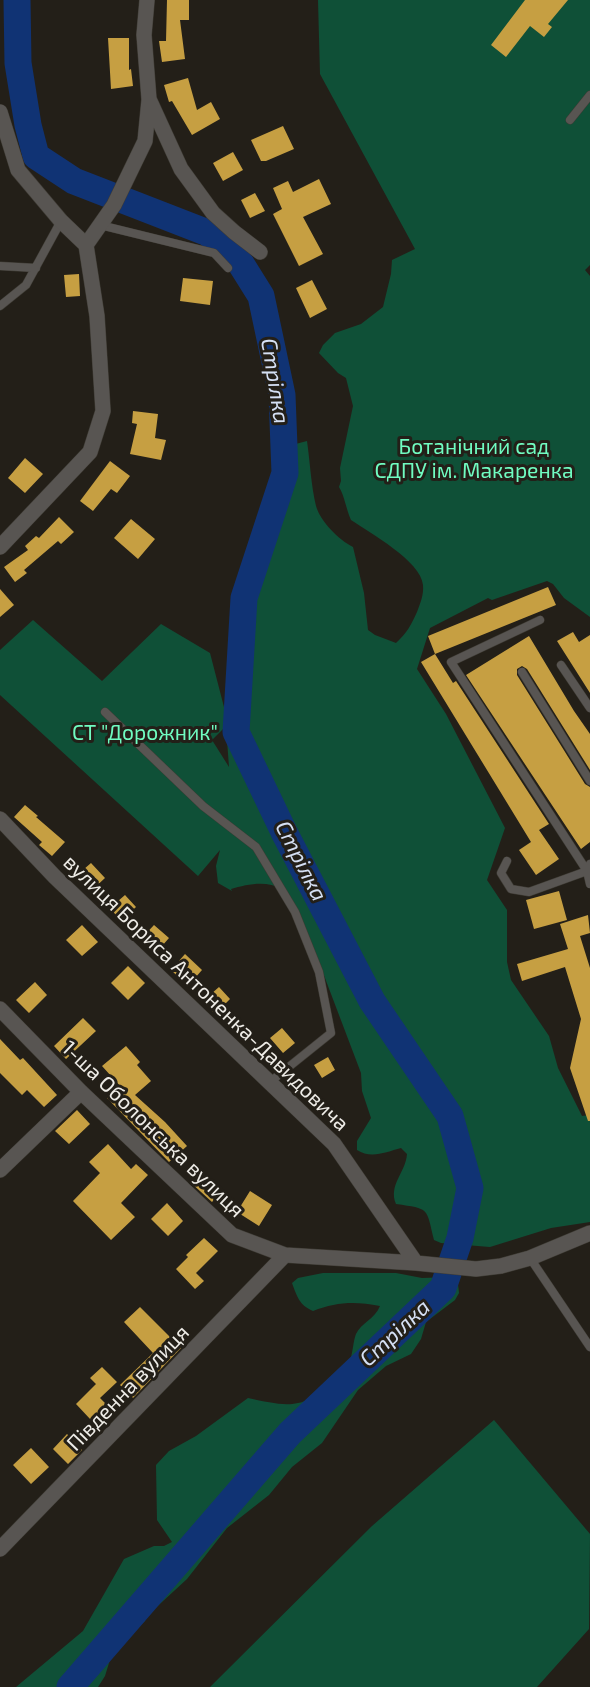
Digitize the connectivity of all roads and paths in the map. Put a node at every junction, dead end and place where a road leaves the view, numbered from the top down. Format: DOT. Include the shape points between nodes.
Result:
graph roads {
  1 [pos="147,0"];
  2 [pos="590,95"];
  3 [pos="149,99"];
  4 [pos="0,112"];
  5 [pos="570,120"];
  6 [pos="61,221"];
  7 [pos="100,225"];
  8 [pos="86,246"];
  9 [pos="260,252"];
  10 [pos="0,266"];
  11 [pos="36,268"];
  12 [pos="228,268"];
  13 [pos="0,306"];
  14 [pos="0,547"];
  15 [pos="540,620"];
  16 [pos="561,665"];
  17 [pos="522,672"];
  18 [pos="590,708"];
  19 [pos="105,712"];
  20 [pos="590,781"];
  21 [pos="0,819"];
  22 [pos="507,861"];
  23 [pos="588,867"];
  24 [pos="590,884"];
  25 [pos="0,1010"];
  26 [pos="270,1082"];
  27 [pos="81,1092"];
  28 [pos="0,1170"];
  29 [pos="588,1237"];
  30 [pos="285,1256"];
  31 [pos="530,1258"];
  32 [pos="416,1263"];
  33 [pos="590,1347"];
  34 [pos="0,1549"];
  1 -- 3 [label="street" via="144,35"];
  2 -- 5 [label="lane"];
  3 -- 7 [label="street" via="145,141 123,190"];
  3 -- 9 [label="street" via="181,169 213,213"];
  4 -- 6 [label="street" via="18,170"];
  6 -- 8 [label="street"];
  6 -- 11 [label="lane"];
  7 -- 8 [label="street"];
  7 -- 12 [label="lane" via="214,253"];
  8 -- 14 [label="street" via="97,316 103,411 90,452"];
  10 -- 11 [label="lane"];
  11 -- 13 [label="lane" via="26,285"];
  15 -- 23 [label="lane" via="451,662"];
  16 -- 18 [label="lane"];
  17 -- 20 [label="lane"];
  19 -- 26 [label="lane" via="203,806 256,847 295,912 319,972 331,1033"];
  21 -- 26 [label="street, вулиця Бориса Антоненка-Давидовича" via="55,877"];
  22 -- 23 [label="lane" via="501,873 511,889 529,892"];
  23 -- 24 [label="lane"];
  25 -- 27 [label="street, 1-ша Оболонська вулиця"];
  26 -- 32 [label="street, вулиця Бориса Антоненка-Давидовича" via="334,1144"];
  27 -- 28 [label="street"];
  27 -- 30 [label="street, 1-ша Оболонська вулиця" via="232,1235"];
  29 -- 31 [label="street, 1-ша Оболонська вулиця"];
  30 -- 32 [label="street, 1-ша Оболонська вулиця"];
  30 -- 34 [label="street, Південна вулиця"];
  31 -- 32 [label="street, 1-ша Оболонська вулиця" via="476,1269"];
  31 -- 33 [label="lane"];
}
